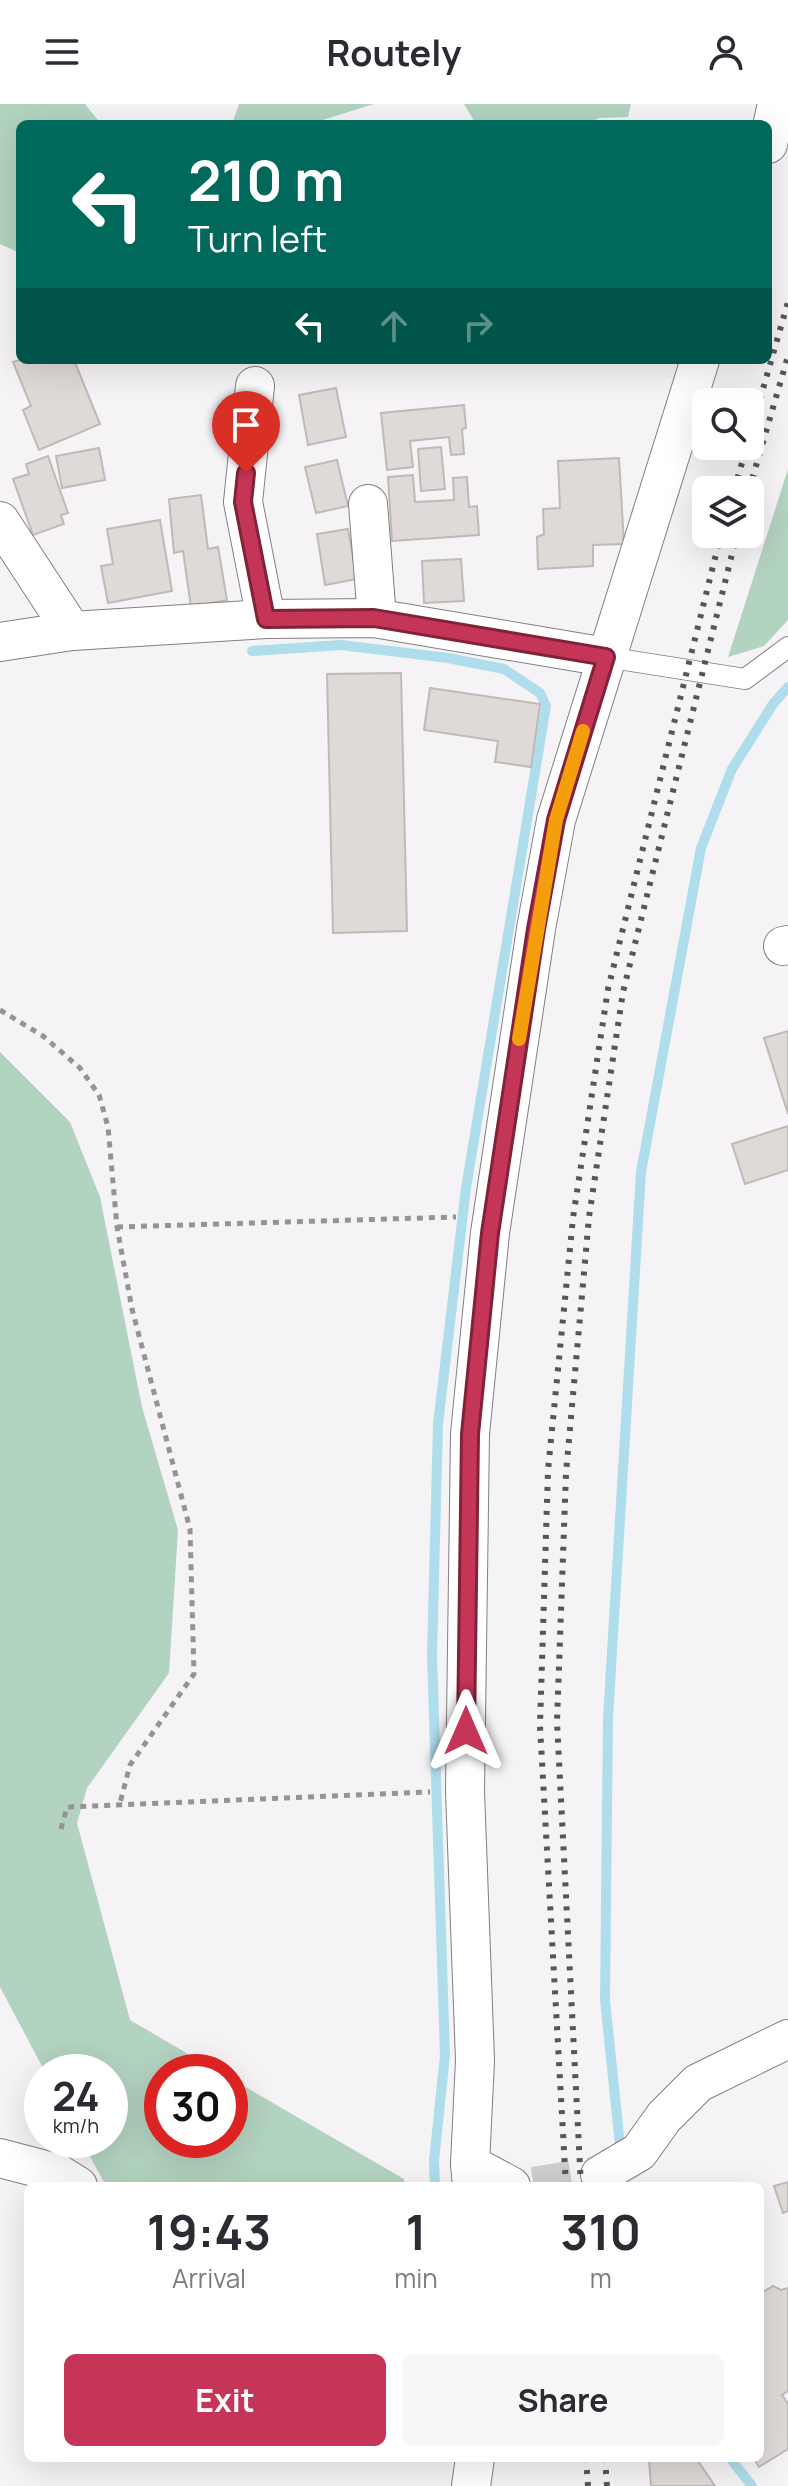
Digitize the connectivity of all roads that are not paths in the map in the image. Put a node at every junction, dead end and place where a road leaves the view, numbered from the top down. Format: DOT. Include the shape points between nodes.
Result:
graph roads {
  1 [pos="777,104"];
  2 [pos="772,126"];
  3 [pos="699,364"];
  4 [pos="255,386"];
  5 [pos="368,504"];
  6 [pos="0,521"];
  7 [pos="377,618"];
  8 [pos="266,619"];
  9 [pos="65,621"];
  10 [pos="0,642"];
  11 [pos="788,647"];
  12 [pos="606,657"];
  13 [pos="788,2039"];
  14 [pos="0,2158"];
  15 [pos="471,2175"];
  16 [pos="600,2175"];
  17 [pos="72,2182"];
  18 [pos="496,2182"];
  19 [pos="474,2462"];
  20 [pos="471,2486"];
  1 -- 2 [label="street"];
  3 -- 12 [label="street"];
  4 -- 8 [label="street" via="243,502"];
  5 -- 7 [label="street"];
  6 -- 9 [label="street"];
  7 -- 8 [label="street"];
  7 -- 12 [label="street"];
  8 -- 9 [label="street"];
  9 -- 10 [label="street"];
  11 -- 12 [label="lane" via="745,679"];
  12 -- 15 [label="street" via="556,820 536,929 490,1233 470,1434 465,1791 475,2060"];
  13 -- 16 [label="street" via="698,2083 639,2152"];
  14 -- 17 [label="street"];
  15 -- 18 [label="street"];
  19 -- 20 [label="street"];
}
